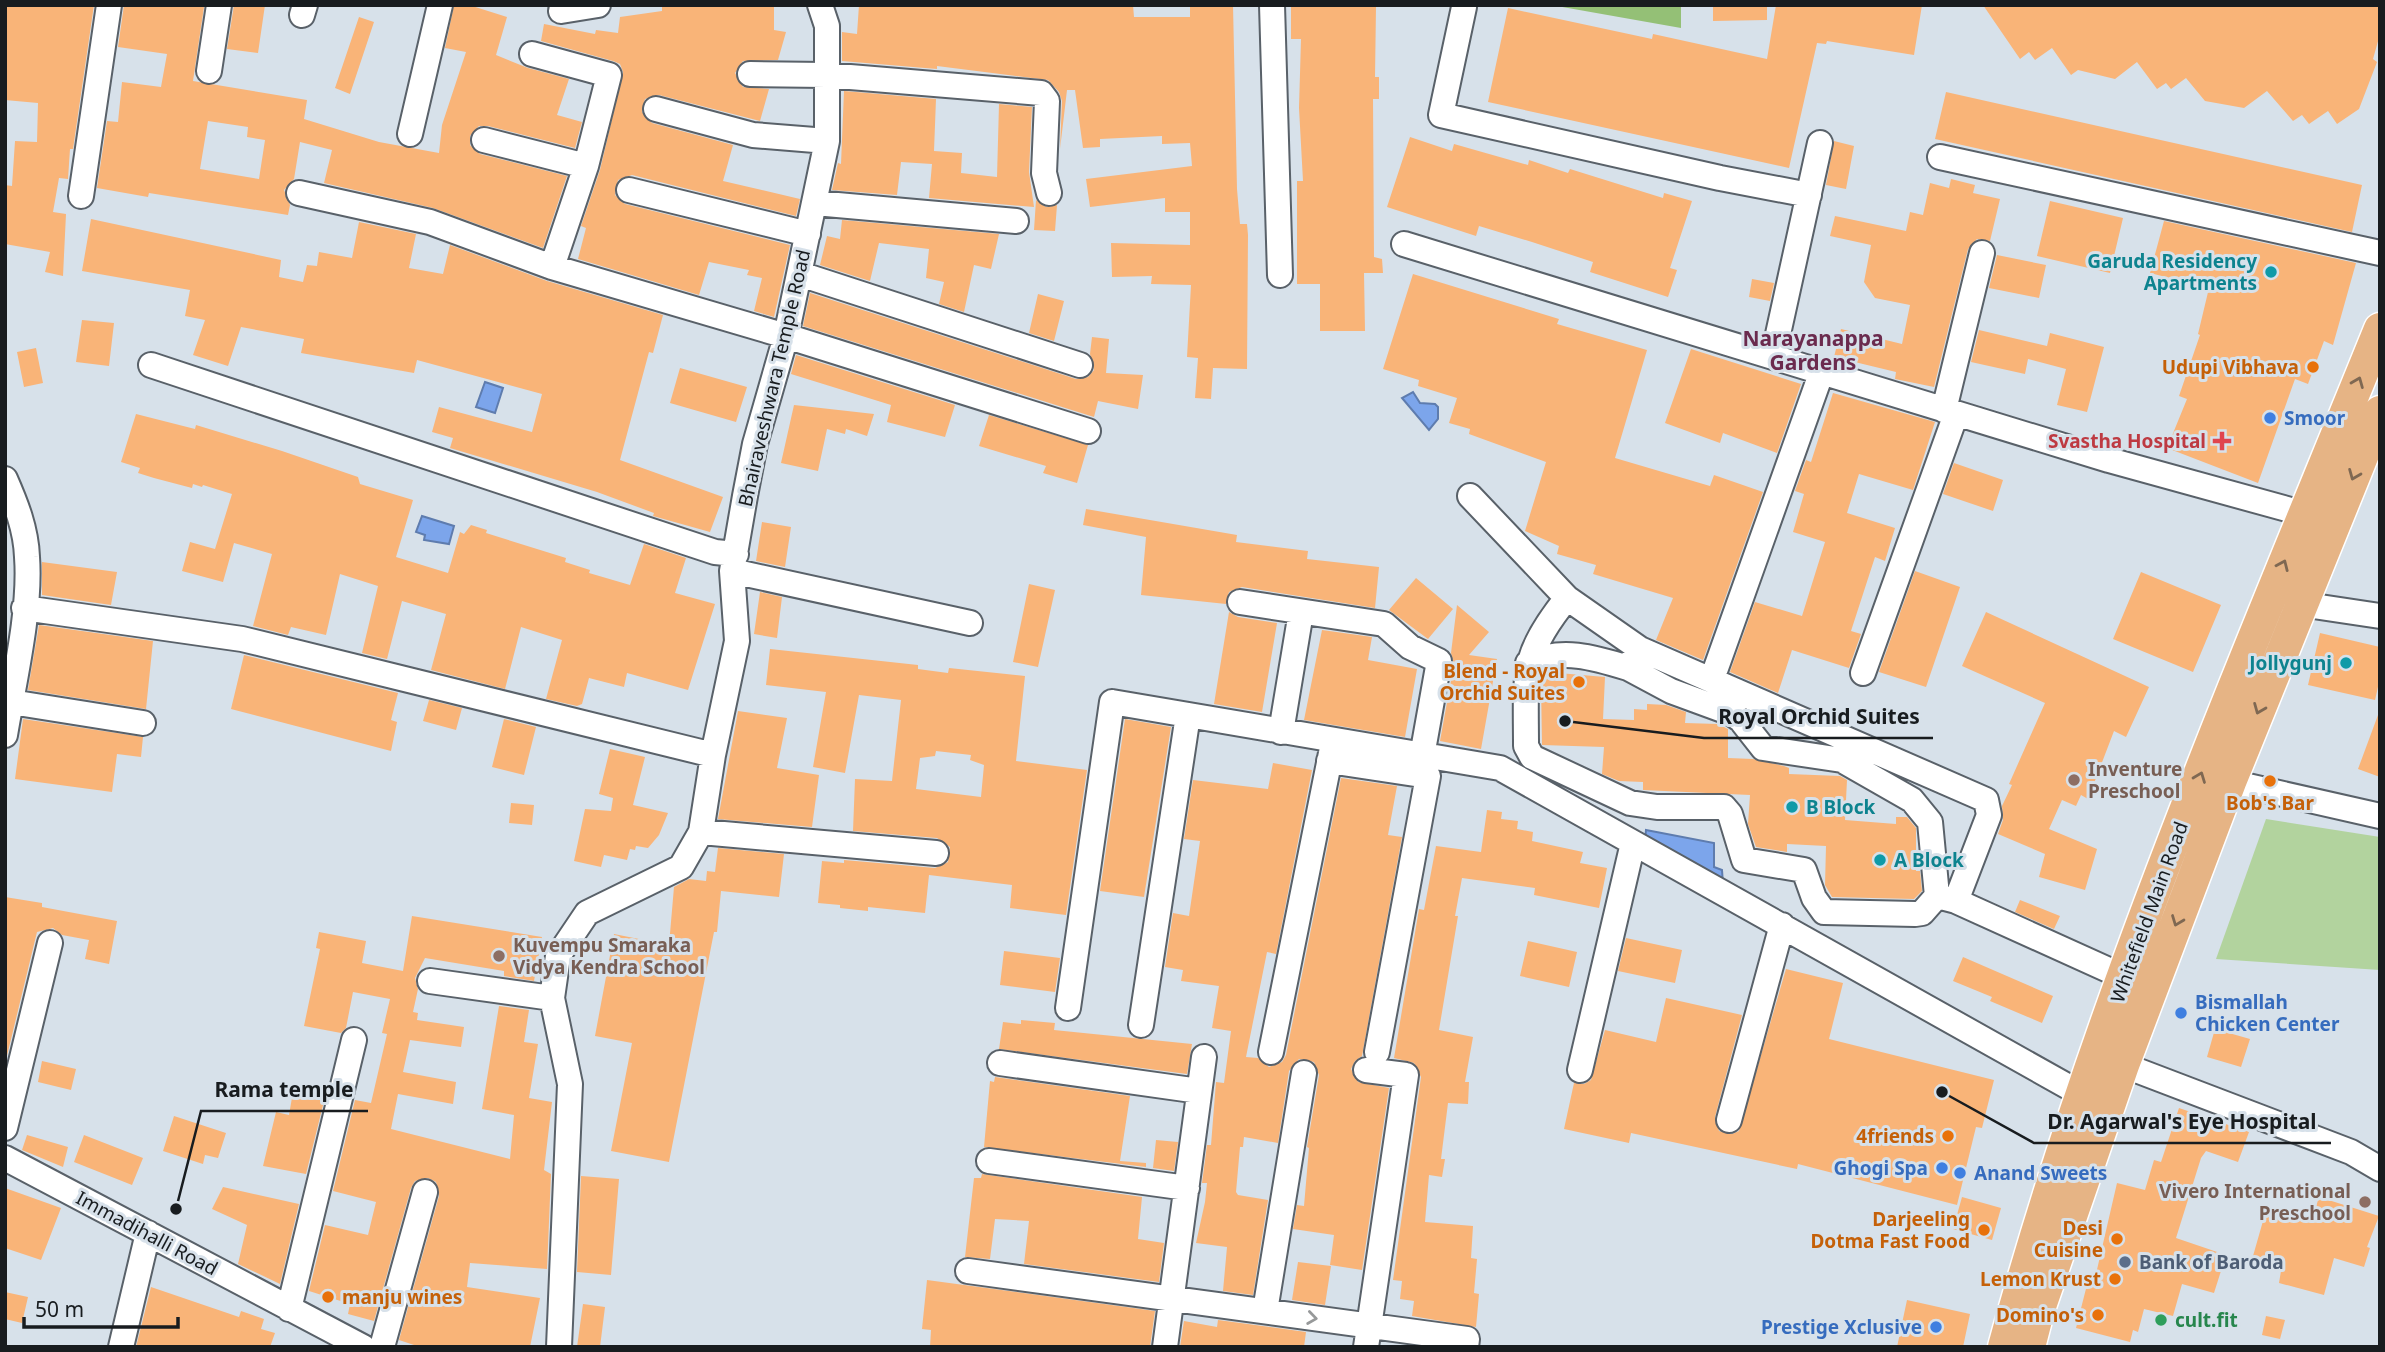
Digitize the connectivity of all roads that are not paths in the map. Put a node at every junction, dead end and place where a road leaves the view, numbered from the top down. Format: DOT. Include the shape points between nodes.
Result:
graph roads {
  1 [pos="109,5"];
  2 [pos="219,5"];
  3 [pos="440,5"];
  4 [pos="598,5"];
  5 [pos="820,5"];
  6 [pos="1272,5"];
  7 [pos="1464,7"];
  8 [pos="561,11"];
  9 [pos="532,54"];
  10 [pos="209,71"];
  11 [pos="750,74"];
  12 [pos="827,75"];
  13 [pos="656,109"];
  14 [pos="410,134"];
  15 [pos="484,140"];
  16 [pos="827,141"];
  17 [pos="1820,143"];
  18 [pos="1940,157"];
  19 [pos="586,166"];
  20 [pos="629,190"];
  21 [pos="299,192"];
  22 [pos="1049,193"];
  23 [pos="1809,195"];
  24 [pos="81,196"];
  25 [pos="815,203"];
  26 [pos="1016,220"];
  27 [pos="807,234"];
  28 [pos="1404,244"];
  29 [pos="1982,253"];
  30 [pos="2380,253"];
  31 [pos="552,267"];
  32 [pos="800,274"];
  33 [pos="1280,275"];
  34 [pos="2380,329"];
  35 [pos="786,335"];
  36 [pos="1773,357"];
  37 [pos="151,365"];
  38 [pos="1080,365"];
  39 [pos="1822,371"];
  40 [pos="1950,412"];
  41 [pos="2380,412"];
  42 [pos="1088,431"];
  43 [pos="5,479"];
  44 [pos="1470,496"];
  45 [pos="2305,514"];
  46 [pos="734,562"];
  47 [pos="2269,597"];
  48 [pos="1567,598"];
  49 [pos="1240,602"];
  50 [pos="2299,605"];
  51 [pos="24,608"];
  52 [pos="1301,612"];
  53 [pos="2380,616"];
  54 [pos="970,624"];
  55 [pos="1634,659"];
  56 [pos="1528,663"];
  57 [pos="1716,668"];
  58 [pos="10,671"];
  59 [pos="1863,673"];
  60 [pos="10,702"];
  61 [pos="1188,715"];
  62 [pos="143,723"];
  63 [pos="1281,732"];
  64 [pos="5,735"];
  65 [pos="1331,751"];
  66 [pos="713,755"];
  67 [pos="1422,756"];
  68 [pos="2230,782"];
  69 [pos="2380,816"];
  70 [pos="701,832"];
  71 [pos="1633,843"];
  72 [pos="936,853"];
  73 [pos="1947,899"];
  74 [pos="1782,925"];
  75 [pos="50,943"];
  76 [pos="2124,977"];
  77 [pos="430,981"];
  78 [pos="552,998"];
  79 [pos="1068,1008"];
  80 [pos="1141,1025"];
  81 [pos="354,1040"];
  82 [pos="1271,1052"];
  83 [pos="1204,1057"];
  84 [pos="1000,1063"];
  85 [pos="2123,1065"];
  86 [pos="1580,1070"];
  87 [pos="1304,1073"];
  88 [pos="1199,1091"];
  89 [pos="2083,1095"];
  90 [pos="1729,1120"];
  91 [pos="5,1128"];
  92 [pos="5,1158"];
  93 [pos="989,1161"];
  94 [pos="2380,1169"];
  95 [pos="1186,1188"];
  96 [pos="425,1192"];
  97 [pos="148,1233"];
  98 [pos="968,1270"];
  99 [pos="1171,1299"];
  100 [pos="2026,1308"];
  101 [pos="289,1309"];
  102 [pos="1265,1311"];
  103 [pos="1368,1337"];
  104 [pos="335,1340"];
  105 [pos="121,1347"];
  106 [pos="363,1347"];
  107 [pos="382,1347"];
  108 [pos="559,1347"];
  109 [pos="1165,1347"];
  110 [pos="1466,1347"];
  111 [pos="2004,1347"];
  112 [pos="2029,1347"];
  1 -- 24 [label="street"];
  2 -- 10 [label="street"];
  3 -- 14 [label="street"];
  4 -- 8 [label="street"];
  5 -- 12 [label="street, Bhairaveshwara Temple Road" via="827,26"];
  6 -- 33 [label="street"];
  7 -- 23 [label="street" via="1441,115"];
  9 -- 19 [label="street" via="610,75"];
  11 -- 12 [label="street"];
  12 -- 16 [label="street, Bhairaveshwara Temple Road"];
  12 -- 22 [label="street" via="1041,93 1047,101 1044,173"];
  13 -- 16 [label="street" via="752,135"];
  15 -- 19 [label="street"];
  16 -- 25 [label="street, Bhairaveshwara Temple Road"];
  17 -- 23 [label="street"];
  18 -- 30 [label="street"];
  19 -- 31 [label="street"];
  20 -- 27 [label="street"];
  21 -- 31 [label="street" via="430,222"];
  23 -- 36 [label="street"];
  25 -- 26 [label="street"];
  25 -- 27 [label="street, Bhairaveshwara Temple Road"];
  27 -- 32 [label="street, Bhairaveshwara Temple Road"];
  28 -- 36 [label="street"];
  29 -- 40 [label="street"];
  31 -- 35 [label="street"];
  32 -- 35 [label="street, Bhairaveshwara Temple Road"];
  32 -- 38 [label="street"];
  45 -- 34 [label="main road, Whitefield Main Road, one-way"];
  35 -- 42 [label="street"];
  35 -- 46 [label="street, Bhairaveshwara Temple Road" via="755,443"];
  36 -- 39 [label="street"];
  37 -- 46 [label="street"];
  39 -- 40 [label="street"];
  39 -- 57 [label="street"];
  40 -- 45 [label="street"];
  40 -- 59 [label="street"];
  41 -- 50 [label="main road, Whitefield Main Road, one-way"];
  43 -- 51 [label="street" via="20,515 27,558"];
  44 -- 48 [label="street"];
  47 -- 45 [label="main road, Whitefield Main Road, one-way"];
  46 -- 54 [label="street"];
  46 -- 66 [label="street, Bhairaveshwara Temple Road" via="737,641"];
  47 -- 50 [label="street"];
  76 -- 47 [label="main road, Whitefield Main Road, one-way"];
  48 -- 55 [label="street"];
  48 -- 56 [label="street" via="1541,631"];
  49 -- 52 [label="street"];
  50 -- 53 [label="street"];
  50 -- 68 [label="main road, Whitefield Main Road, one-way"];
  51 -- 58 [label="street"];
  51 -- 66 [label="street" via="242,639"];
  52 -- 63 [label="street"];
  52 -- 67 [label="street" via="1384,624 1410,647 1439,662"];
  55 -- 56 [label="street" via="1558,654"];
  55 -- 73 [label="street" via="1671,691 1731,713 1763,748 1842,760 1912,800 1930,822"];
  55 -- 73 [label="street" via="1986,800 1989,815"];
  56 -- 73 [label="street" via="1526,746 1532,757 1638,805 1724,807 1744,860 1804,870 1824,912 1915,914"];
  58 -- 60 [label="street"];
  60 -- 62 [label="street"];
  60 -- 64 [label="street"];
  61 -- 63 [label="street"];
  61 -- 79 [label="street" via="1112,702"];
  61 -- 80 [label="street"];
  63 -- 65 [label="street"];
  65 -- 67 [label="street"];
  65 -- 82 [label="street"];
  65 -- 103 [label="street" via="1428,776 1372,1061 1406,1075"];
  66 -- 70 [label="street, Bhairaveshwara Temple Road"];
  67 -- 71 [label="street" via="1500,768"];
  68 -- 69 [label="street"];
  68 -- 85 [label="main road, Whitefield Main Road, one-way"];
  70 -- 72 [label="street"];
  70 -- 78 [label="street, Bhairaveshwara Temple Road" via="681,867 587,913 558,956"];
  71 -- 74 [label="street"];
  71 -- 86 [label="street"];
  73 -- 76 [label="street"];
  74 -- 89 [label="street"];
  74 -- 90 [label="street"];
  75 -- 91 [label="street"];
  76 -- 89 [label="main road, Whitefield Main Road"];
  77 -- 78 [label="street"];
  78 -- 108 [label="street, Bhairaveshwara Temple Road" via="570,1084"];
  81 -- 101 [label="street"];
  83 -- 88 [label="street"];
  84 -- 88 [label="street"];
  85 -- 94 [label="street" via="2351,1152"];
  85 -- 100 [label="main road, Whitefield Main Road"];
  87 -- 102 [label="street"];
  88 -- 95 [label="street"];
  89 -- 100 [label="main road, Whitefield Main Road"];
  92 -- 97 [label="street, Immadihalli Road"];
  93 -- 95 [label="street"];
  95 -- 99 [label="street"];
  96 -- 107 [label="street"];
  97 -- 101 [label="street, Immadihalli Road"];
  97 -- 105 [label="street"];
  98 -- 99 [label="street"];
  99 -- 102 [label="street"];
  99 -- 109 [label="street"];
  100 -- 111 [label="main road, Whitefield Main Road"];
  100 -- 112 [label="main road, Whitefield Main Road"];
  101 -- 104 [label="street, Immadihalli Road"];
  102 -- 103 [label="street, one-way"];
  103 -- 110 [label="street" via="1467,1339"];
  104 -- 106 [label="street, Immadihalli Road"];
}
